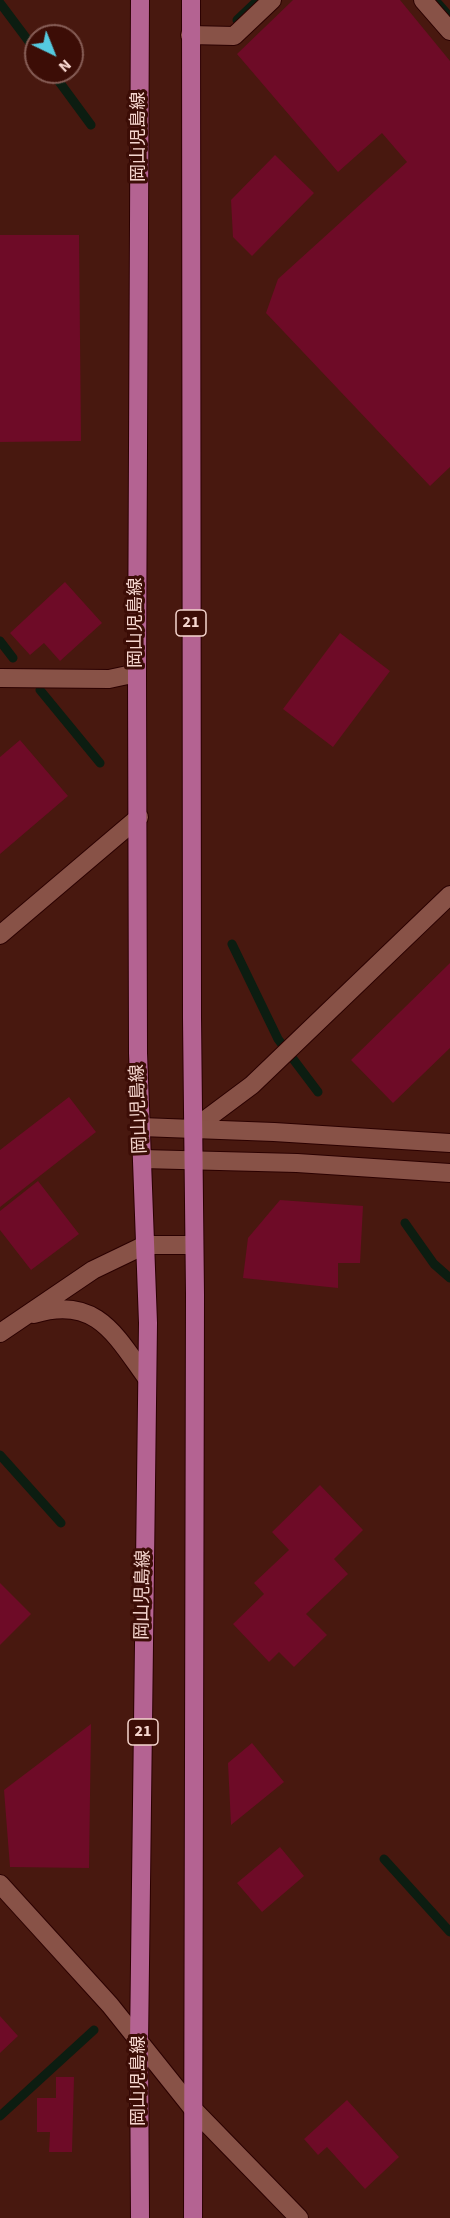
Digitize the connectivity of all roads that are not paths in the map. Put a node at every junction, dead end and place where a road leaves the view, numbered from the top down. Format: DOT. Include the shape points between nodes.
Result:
graph roads {
  1 [pos="140,0"];
  2 [pos="190,0"];
  3 [pos="272,0"];
  4 [pos="423,0"];
  5 [pos="450,31"];
  6 [pos="190,35"];
  7 [pos="137,673"];
  8 [pos="0,678"];
  9 [pos="139,817"];
  10 [pos="450,895"];
  11 [pos="0,935"];
  12 [pos="141,1127"];
  13 [pos="193,1129"];
  14 [pos="450,1143"];
  15 [pos="142,1159"];
  16 [pos="194,1161"];
  17 [pos="450,1173"];
  18 [pos="145,1245"];
  19 [pos="194,1245"];
  20 [pos="21,1318"];
  21 [pos="0,1333"];
  22 [pos="146,1377"];
  23 [pos="0,1884"];
  24 [pos="139,2044"];
  25 [pos="193,2109"];
  26 [pos="140,2218"];
  27 [pos="193,2218"];
  28 [pos="298,2218"];
  1 -- 7 [label="main road, 岡山児島線 / 21"];
  2 -- 6 [label="main road, 21"];
  3 -- 6 [label="street" via="234,36"];
  4 -- 5 [label="street"];
  6 -- 13 [label="main road, 21"];
  7 -- 8 [label="street" via="109,679"];
  7 -- 9 [label="main road, 岡山児島線 / 21"];
  9 -- 11 [label="street"];
  9 -- 12 [label="main road, 岡山児島線 / 21"];
  10 -- 13 [label="street" via="252,1085"];
  12 -- 13 [label="street"];
  12 -- 15 [label="main road, 岡山児島線 / 21"];
  13 -- 14 [label="street"];
  13 -- 16 [label="main road, 21"];
  15 -- 16 [label="street"];
  15 -- 18 [label="main road, 岡山児島線 / 21"];
  16 -- 17 [label="street"];
  16 -- 19 [label="main road, 21"];
  18 -- 19 [label="street"];
  18 -- 20 [label="street" via="93,1270"];
  18 -- 22 [label="main road, 岡山児島線 / 21"];
  19 -- 25 [label="main road, 21"];
  20 -- 21 [label="street"];
  20 -- 22 [label="street" via="71,1308 87,1313 110,1328"];
  22 -- 24 [label="main road, 岡山児島線 / 21"];
  23 -- 24 [label="street" via="111,2005"];
  24 -- 25 [label="street"];
  24 -- 26 [label="main road, 岡山児島線 / 21"];
  25 -- 27 [label="main road, 21"];
  25 -- 28 [label="street"];
}
